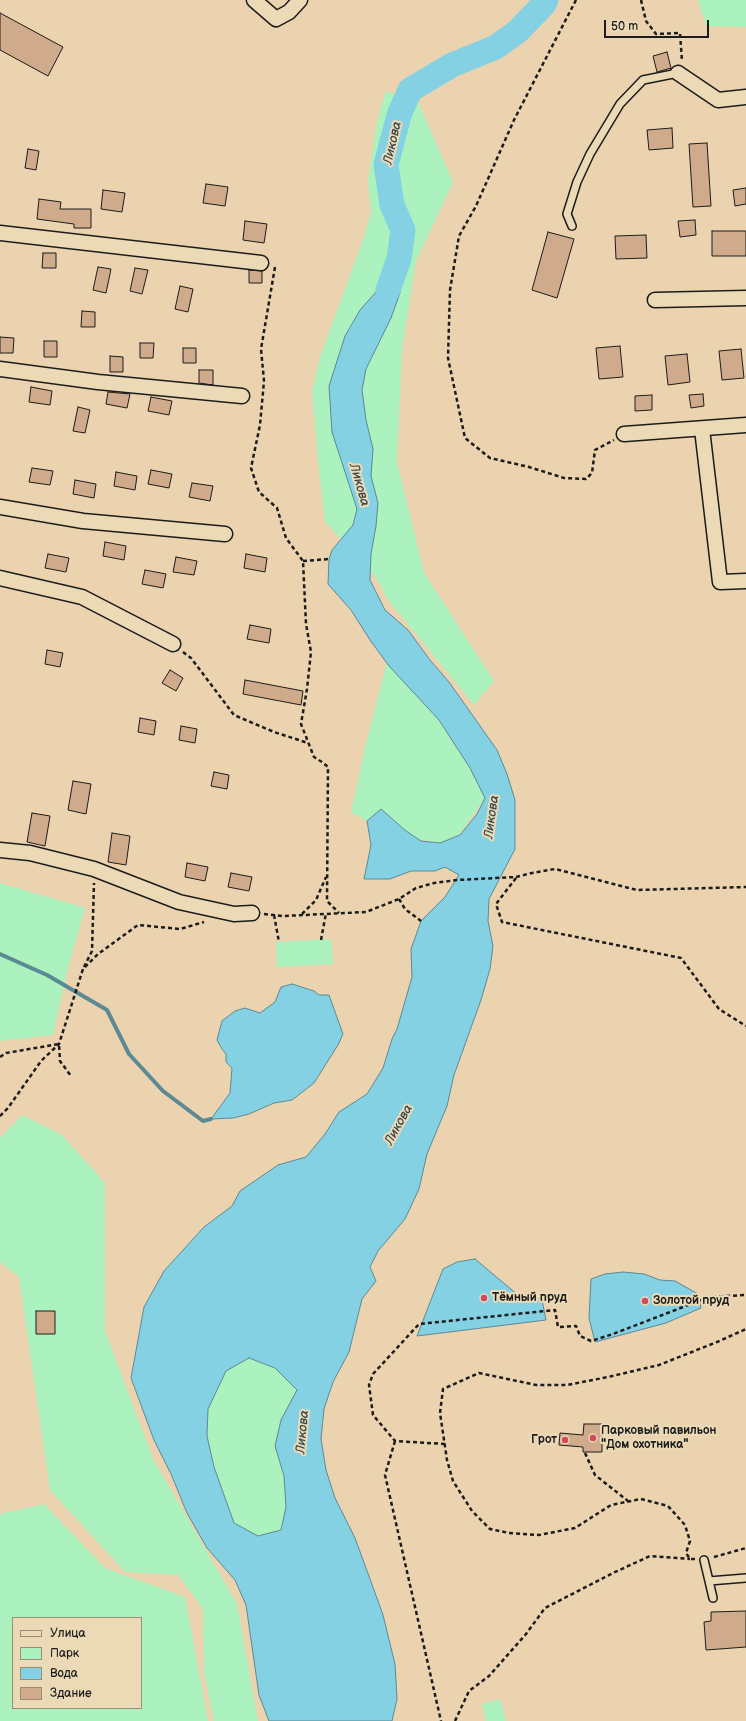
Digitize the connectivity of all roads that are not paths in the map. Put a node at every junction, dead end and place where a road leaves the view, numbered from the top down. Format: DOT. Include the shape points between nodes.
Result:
graph roads {
  1 [pos="254,0"];
  2 [pos="300,0"];
  3 [pos="678,73"];
  4 [pos="746,97"];
  5 [pos="572,226"];
  6 [pos="0,233"];
  7 [pos="261,263"];
  8 [pos="746,298"];
  9 [pos="655,300"];
  10 [pos="0,369"];
  11 [pos="242,396"];
  12 [pos="746,425"];
  13 [pos="702,429"];
  14 [pos="624,434"];
  15 [pos="0,507"];
  16 [pos="225,534"];
  17 [pos="0,578"];
  18 [pos="746,581"];
  19 [pos="174,644"];
  20 [pos="0,850"];
  21 [pos="252,913"];
  22 [pos="704,1560"];
  23 [pos="746,1578"];
  24 [pos="709,1581"];
  25 [pos="713,1598"];
  1 -- 2 [label="street" via="276,19 289,12"];
  3 -- 4 [label="street" via="718,100"];
  3 -- 5 [label="lane" via="643,80 620,104 590,154 577,182 567,214"];
  6 -- 7 [label="street"];
  8 -- 9 [label="street"];
  10 -- 11 [label="street" via="98,382"];
  12 -- 13 [label="street"];
  13 -- 14 [label="street"];
  13 -- 18 [label="street" via="720,582"];
  15 -- 16 [label="street" via="83,521"];
  17 -- 19 [label="street" via="82,597"];
  20 -- 21 [label="street" via="30,853 94,869 179,902 234,914"];
  22 -- 24 [label="lane"];
  23 -- 24 [label="lane"];
  24 -- 25 [label="lane"];
}
